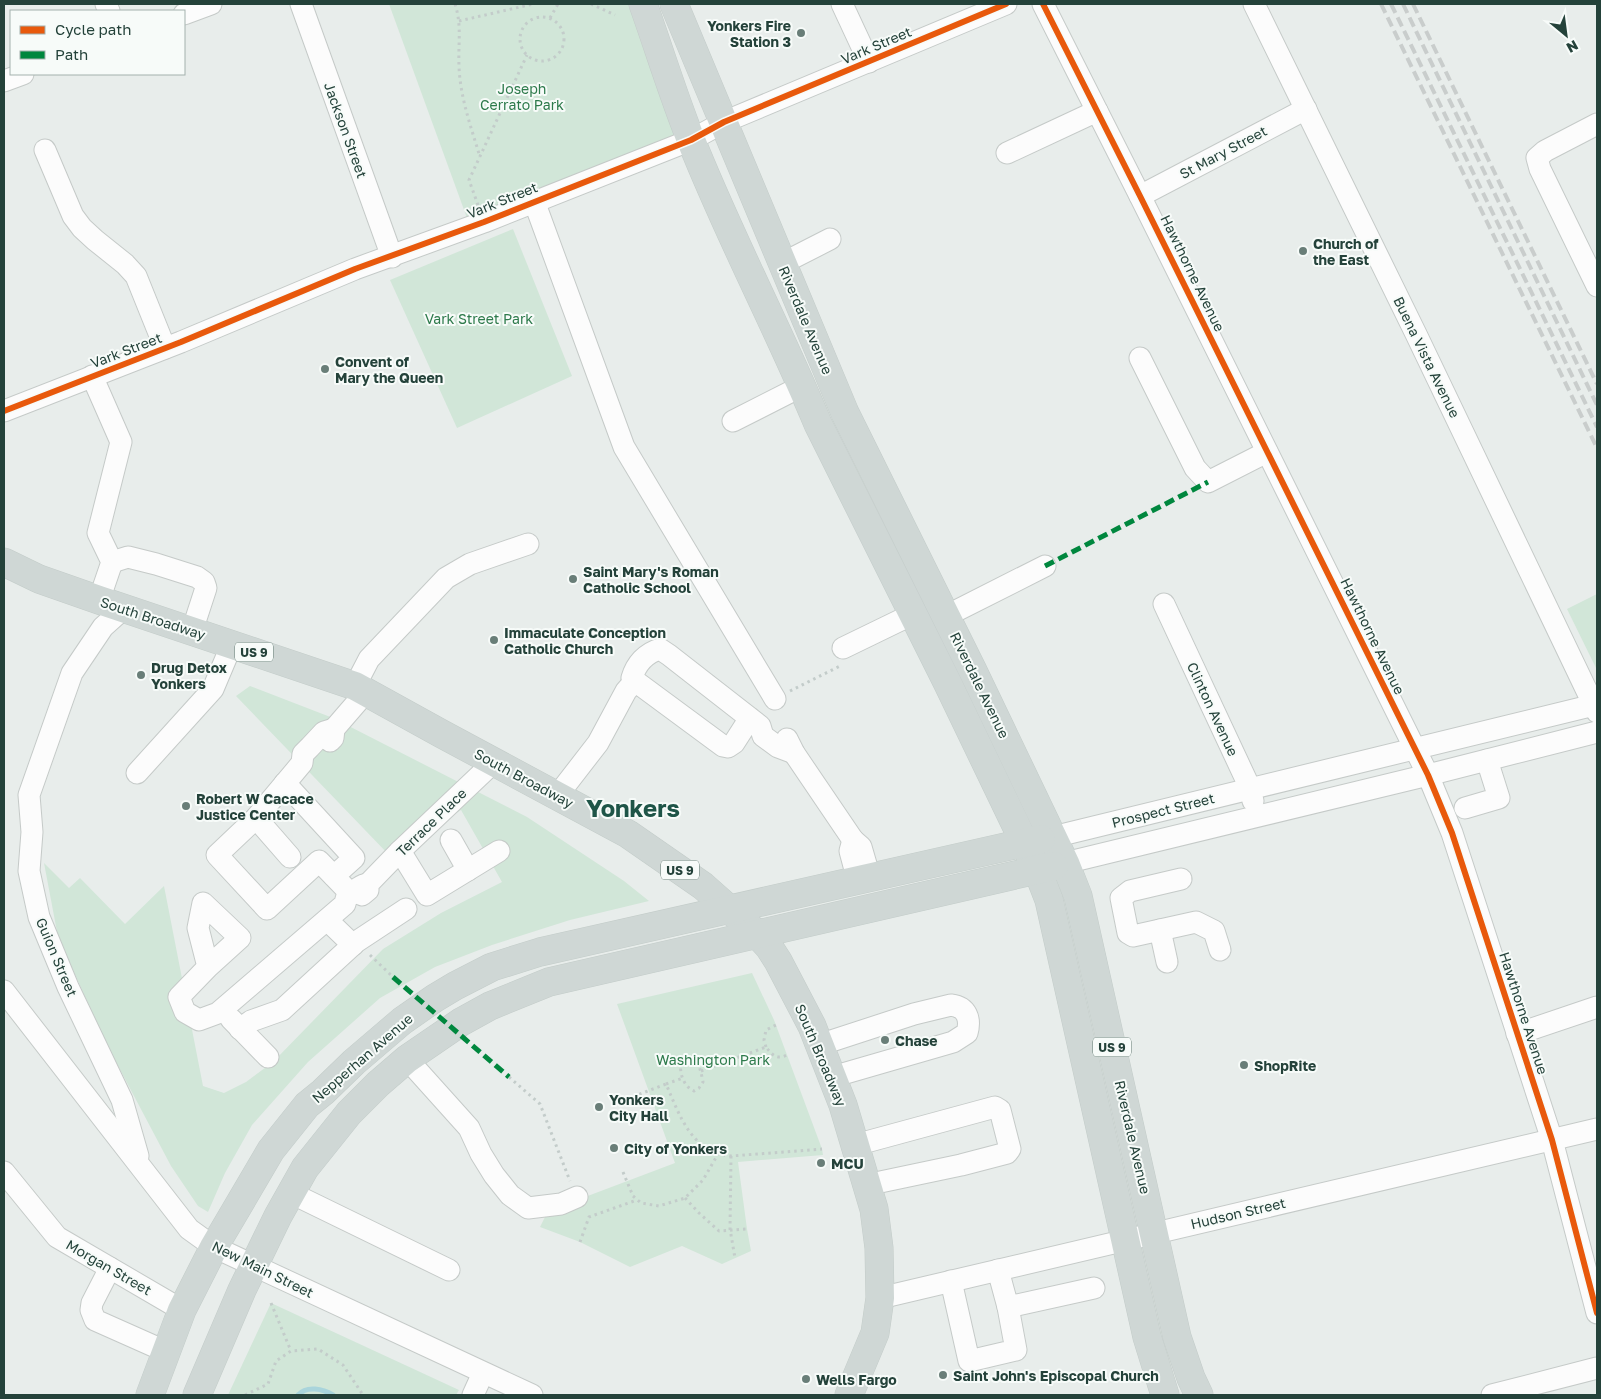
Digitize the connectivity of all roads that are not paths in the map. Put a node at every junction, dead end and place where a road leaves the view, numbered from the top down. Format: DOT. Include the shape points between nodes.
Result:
graph roads {
  1 [pos="211,4"];
  2 [pos="301,4"];
  3 [pos="643,4"];
  4 [pos="674,4"];
  5 [pos="842,4"];
  6 [pos="1006,4"];
  7 [pos="1043,4"];
  8 [pos="1254,4"];
  9 [pos="185,14"];
  10 [pos="869,62"];
  11 [pos="20,75"];
  12 [pos="4,81"];
  13 [pos="1306,108"];
  14 [pos="1097,111"];
  15 [pos="724,122"];
  16 [pos="1597,124"];
  17 [pos="691,140"];
  18 [pos="45,150"];
  19 [pos="1007,153"];
  20 [pos="1140,196"];
  21 [pos="534,201"];
  22 [pos="830,238"];
  23 [pos="392,257"];
  24 [pos="783,263"];
  25 [pos="1597,286"];
  26 [pos="165,348"];
  27 [pos="1140,358"];
  28 [pos="92,376"];
  29 [pos="802,386"];
  30 [pos="4,411"];
  31 [pos="733,421"];
  32 [pos="1268,452"];
  33 [pos="528,544"];
  34 [pos="4,562"];
  35 [pos="112,562"];
  36 [pos="1045,566"];
  37 [pos="111,604"];
  38 [pos="1164,604"];
  39 [pos="913,614"];
  40 [pos="946,616"];
  41 [pos="192,631"];
  42 [pos="232,644"];
  43 [pos="843,648"];
  44 [pos="1591,682"];
  45 [pos="639,684"];
  46 [pos="361,689"];
  47 [pos="775,698"];
  48 [pos="1596,708"];
  49 [pos="755,722"];
  50 [pos="1597,732"];
  51 [pos="1415,749"];
  52 [pos="1487,760"];
  53 [pos="494,762"];
  54 [pos="137,773"];
  55 [pos="1428,775"];
  56 [pos="285,783"];
  57 [pos="1250,788"];
  58 [pos="557,796"];
  59 [pos="1465,808"];
  60 [pos="1257,816"];
  61 [pos="256,818"];
  62 [pos="1053,837"];
  63 [pos="451,840"];
  64 [pos="1024,843"];
  65 [pos="400,851"];
  66 [pos="498,851"];
  67 [pos="290,857"];
  68 [pos="1065,863"];
  69 [pos="468,870"];
  70 [pos="1037,870"];
  71 [pos="334,876"];
  72 [pos="864,879"];
  73 [pos="1181,879"];
  74 [pos="414,903"];
  75 [pos="344,904"];
  76 [pos="731,910"];
  77 [pos="1160,930"];
  78 [pos="758,934"];
  79 [pos="353,945"];
  80 [pos="1220,950"];
  81 [pos="1167,962"];
  82 [pos="208,966"];
  83 [pos="4,991"];
  84 [pos="1597,1007"];
  85 [pos="222,1010"];
  86 [pos="240,1029"];
  87 [pos="1518,1034"];
  88 [pos="819,1045"];
  89 [pos="268,1057"];
  90 [pos="407,1059"];
  91 [pos="832,1077"];
  92 [pos="1597,1129"];
  93 [pos="1552,1140"];
  94 [pos="855,1145"];
  95 [pos="142,1169"];
  96 [pos="4,1172"];
  97 [pos="866,1185"];
  98 [pos="291,1193"];
  99 [pos="577,1197"];
  100 [pos="1154,1233"];
  101 [pos="1125,1240"];
  102 [pos="214,1247"];
  103 [pos="255,1266"];
  104 [pos="110,1268"];
  105 [pos="449,1270"];
  106 [pos="998,1270"];
  107 [pos="951,1281"];
  108 [pos="1094,1288"];
  109 [pos="880,1298"];
  110 [pos="1008,1307"];
  111 [pos="182,1310"];
  112 [pos="1597,1313"];
  113 [pos="167,1352"];
  114 [pos="1597,1368"];
  115 [pos="483,1374"];
  116 [pos="1563,1386"];
  117 [pos="150,1395"];
  118 [pos="197,1395"];
  119 [pos="473,1395"];
  120 [pos="532,1395"];
  121 [pos="849,1395"];
  122 [pos="1165,1395"];
  123 [pos="1200,1395"];
  124 [pos="1492,1395"];
  1 -- 9 [label="street"];
  2 -- 23 [label="street, Jackson Street"];
  3 -- 17 [label="main road, Riverdale Avenue"];
  4 -- 15 [label="main road, Riverdale Avenue"];
  5 -- 10 [label="street"];
  6 -- 10 [label="street, Vark Street"];
  7 -- 14 [label="street, Hawthorne Avenue"];
  8 -- 13 [label="street, Buena Vista Avenue"];
  10 -- 15 [label="street, Vark Street"];
  11 -- 12 [label="street"];
  13 -- 20 [label="street, St Mary Street"];
  13 -- 44 [label="street, Buena Vista Avenue"];
  14 -- 19 [label="street"];
  14 -- 20 [label="street, Hawthorne Avenue"];
  15 -- 17 [label="street, Vark Street"];
  15 -- 24 [label="main road, Riverdale Avenue"];
  16 -- 25 [label="street" via="1537,158"];
  17 -- 21 [label="street, Vark Street"];
  17 -- 29 [label="main road, Riverdale Avenue"];
  18 -- 26 [label="street" via="73,216 136,276"];
  20 -- 32 [label="street, Hawthorne Avenue"];
  21 -- 23 [label="street, Vark Street"];
  21 -- 47 [label="street" via="624,447"];
  22 -- 24 [label="street"];
  23 -- 26 [label="street, Vark Street" via="355,269"];
  24 -- 40 [label="main road, Riverdale Avenue" via="845,413"];
  26 -- 28 [label="street, Vark Street"];
  27 -- 32 [label="street" via="1195,468 1208,482"];
  28 -- 30 [label="street, Vark Street"];
  28 -- 35 [label="street" via="121,442 98,533"];
  29 -- 31 [label="street"];
  29 -- 39 [label="main road, Riverdale Avenue"];
  32 -- 51 [label="street, Hawthorne Avenue"];
  33 -- 46 [label="street" via="470,564 446,578 369,659"];
  34 -- 37 [label="main road, South Broadway / US 9" via="39,579"];
  35 -- 37 [label="street"];
  35 -- 41 [label="street" via="128,557 197,577 204,582 206,588"];
  36 -- 40 [label="street"];
  37 -- 41 [label="main road, South Broadway / US 9"];
  37 -- 95 [label="street, Guion Street" via="104,627 72,672 29,795 32,832 29,871 39,917 68,987 122,1100"];
  38 -- 57 [label="street, Clinton Avenue"];
  39 -- 43 [label="street"];
  39 -- 64 [label="main road, Riverdale Avenue"];
  40 -- 62 [label="main road, Riverdale Avenue"];
  41 -- 42 [label="main road, South Broadway / US 9"];
  42 -- 46 [label="main road, South Broadway / US 9"];
  42 -- 54 [label="street" via="213,690"];
  44 -- 48 [label="street, Buena Vista Avenue"];
  45 -- 49 [label="street" via="723,746 734,743"];
  45 -- 49 [label="street" via="632,678 634,672 645,656 660,649"];
  45 -- 58 [label="street" via="626,691 598,743"];
  46 -- 53 [label="main road, South Broadway / US 9"];
  46 -- 56 [label="street" via="334,728 333,738 311,761 302,763"];
  48 -- 51 [label="street, Prospect Street"];
  49 -- 72 [label="street" via="770,726 786,738 853,840 861,847"];
  50 -- 52 [label="street, Prospect Street"];
  51 -- 55 [label="street, Hawthorne Avenue"];
  51 -- 57 [label="street, Prospect Street"];
  52 -- 55 [label="street, Prospect Street"];
  52 -- 59 [label="street" via="1500,798"];
  53 -- 58 [label="main road, South Broadway / US 9"];
  53 -- 65 [label="street, Terrace Place"];
  55 -- 60 [label="street, Prospect Street"];
  55 -- 87 [label="street, Hawthorne Avenue" via="1452,833"];
  56 -- 61 [label="street"];
  56 -- 71 [label="street" via="354,858"];
  57 -- 60 [label="street, Clinton Avenue"];
  57 -- 62 [label="street, Prospect Street"];
  58 -- 76 [label="main road, South Broadway / US 9" via="628,834 703,886"];
  60 -- 68 [label="street, Prospect Street"];
  61 -- 67 [label="street"];
  61 -- 71 [label="street" via="217,855 266,909 319,861"];
  62 -- 64 [label="main road, Prospect Street"];
  62 -- 68 [label="main road, Riverdale Avenue / US 9"];
  63 -- 69 [label="street"];
  64 -- 70 [label="main road, Riverdale Avenue"];
  64 -- 72 [label="main road, Prospect Street"];
  65 -- 74 [label="street"];
  65 -- 75 [label="street, Terrace Place"];
  66 -- 69 [label="street"];
  68 -- 70 [label="main road, Prospect Street"];
  68 -- 100 [label="main road, Riverdale Avenue / US 9" via="1078,896"];
  69 -- 74 [label="street"];
  70 -- 78 [label="main road, Prospect Street"];
  70 -- 101 [label="main road, Riverdale Avenue" via="1049,900"];
  71 -- 75 [label="street"];
  72 -- 76 [label="main road, Prospect Street"];
  73 -- 77 [label="street" via="1130,890 1121,898 1128,933 1133,936"];
  74 -- 79 [label="street"];
  75 -- 79 [label="street"];
  75 -- 85 [label="street, Terrace Place"];
  76 -- 78 [label="main road, South Broadway / US 9"];
  76 -- 102 [label="main road, Nepperhan Avenue" via="540,952 492,968 435,998 397,1025 307,1104 271,1150"];
  77 -- 80 [label="street" via="1196,922 1214,931"];
  77 -- 81 [label="street"];
  78 -- 88 [label="main road, South Broadway / US 9" via="778,961"];
  78 -- 90 [label="main road" via="549,982 490,1006"];
  79 -- 86 [label="street" via="282,1010 251,1021"];
  82 -- 85 [label="street, Terrace Place" via="179,997 185,1012 199,1020"];
  83 -- 95 [label="street, New Main Street"];
  84 -- 87 [label="street"];
  85 -- 86 [label="street"];
  86 -- 89 [label="street"];
  87 -- 93 [label="street, Hawthorne Avenue"];
  88 -- 91 [label="main road, South Broadway / US 9"];
  88 -- 91 [label="street" via="951,1005 967,1014 970,1025 961,1039"];
  90 -- 98 [label="main road" via="349,1113 305,1168"];
  90 -- 99 [label="street" via="469,1128 481,1154 510,1196 528,1208 561,1204"];
  91 -- 94 [label="main road, South Broadway / US 9"];
  92 -- 93 [label="street, Hudson Street"];
  93 -- 100 [label="street, Hudson Street"];
  93 -- 112 [label="street, Hawthorne Avenue"];
  94 -- 97 [label="main road, South Broadway / US 9"];
  94 -- 97 [label="street" via="995,1107 1000,1110 1010,1149 1007,1153"];
  95 -- 102 [label="street, New Main Street" via="189,1229"];
  96 -- 104 [label="street, Morgan Street" via="57,1237"];
  97 -- 109 [label="main road, South Broadway / US 9" via="874,1209 879,1248"];
  98 -- 103 [label="main road"];
  98 -- 105 [label="street"];
  100 -- 101 [label="street, Hudson Street"];
  100 -- 123 [label="main road, Riverdale Avenue / US 9" via="1177,1338"];
  101 -- 106 [label="street, Hudson Street"];
  101 -- 122 [label="main road, Riverdale Avenue" via="1147,1337"];
  102 -- 103 [label="street, New Main Street"];
  102 -- 111 [label="main road, Nepperhan Avenue"];
  103 -- 115 [label="street, New Main Street"];
  103 -- 118 [label="main road"];
  104 -- 111 [label="street, Morgan Street"];
  104 -- 113 [label="street" via="92,1303 90,1310 95,1320"];
  106 -- 107 [label="street, Hudson Street"];
  106 -- 110 [label="street"];
  107 -- 109 [label="street, Hudson Street"];
  107 -- 110 [label="street" via="969,1361 1016,1350"];
  108 -- 110 [label="street"];
  109 -- 121 [label="main road, South Broadway / US 9" via="875,1333"];
  111 -- 113 [label="main road, Nepperhan Avenue"];
  113 -- 117 [label="main road, Nepperhan Avenue"];
  114 -- 116 [label="street"];
  115 -- 119 [label="street"];
  115 -- 120 [label="street, New Main Street"];
  116 -- 124 [label="street"];
}
